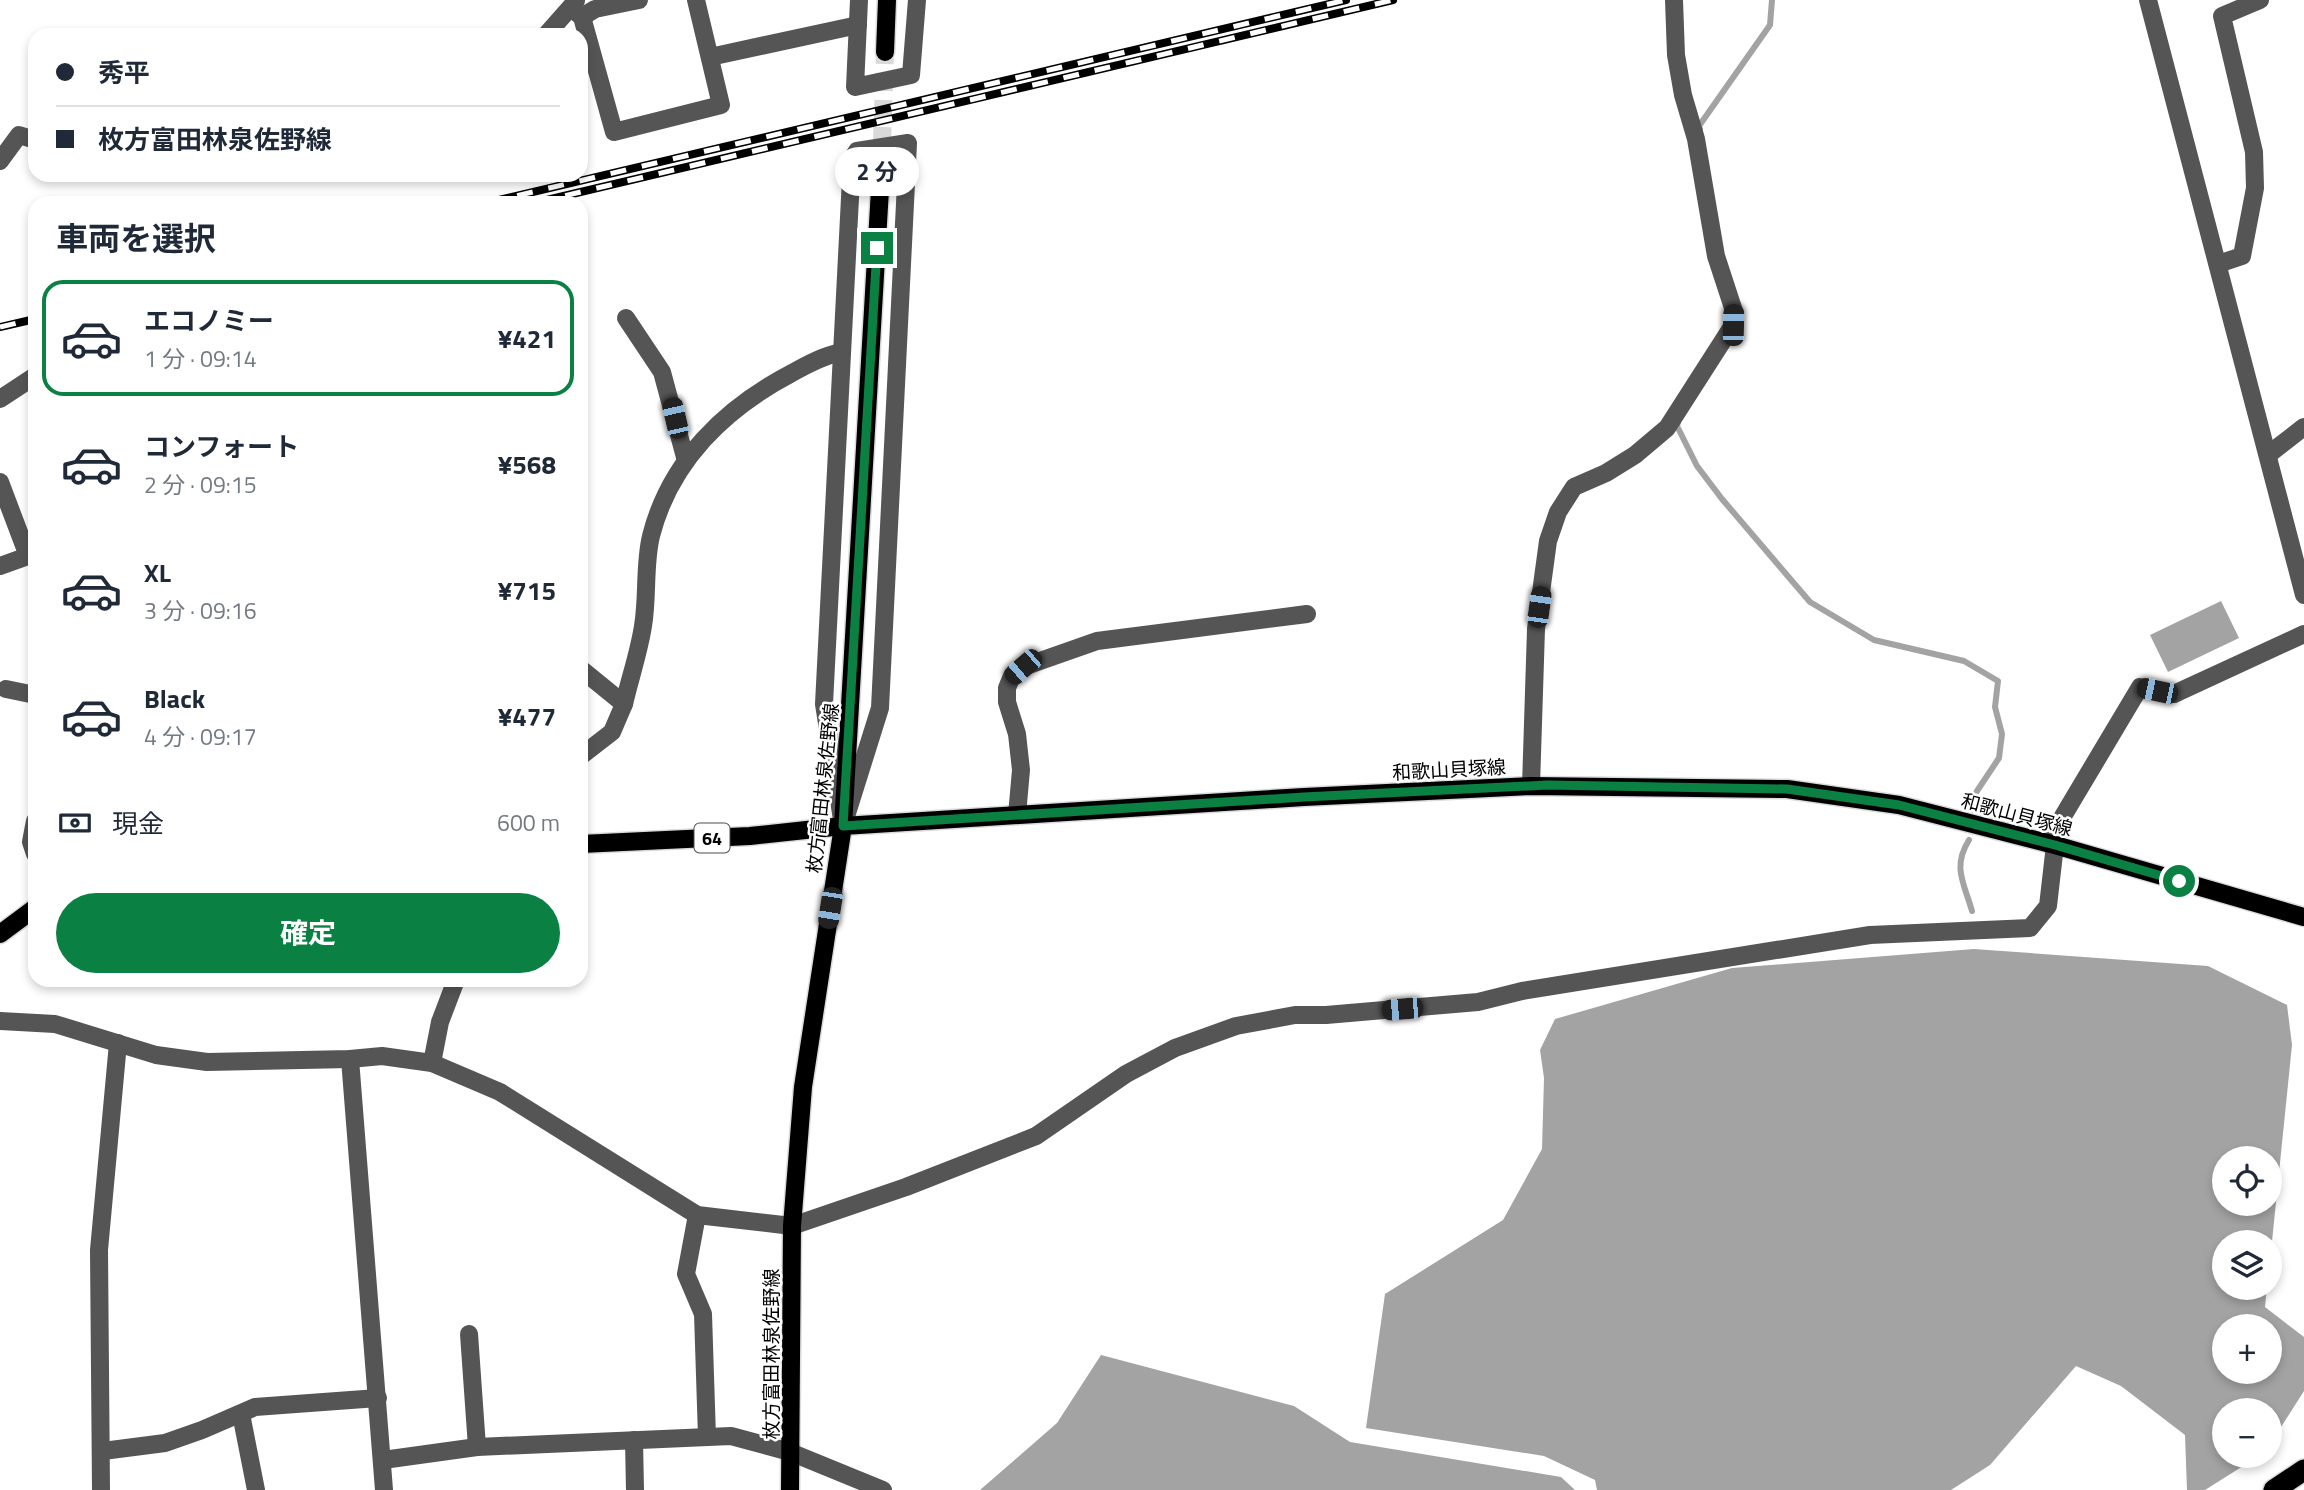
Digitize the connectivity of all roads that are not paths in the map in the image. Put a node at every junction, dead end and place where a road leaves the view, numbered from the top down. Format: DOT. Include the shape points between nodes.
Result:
graph roads {
  1 [pos="639,0"];
  2 [pos="696,0"];
  3 [pos="859,0"];
  4 [pos="887,0"];
  5 [pos="917,0"];
  6 [pos="1674,0"];
  7 [pos="2148,0"];
  8 [pos="2260,0"];
  9 [pos="576,8"];
  10 [pos="858,25"];
  11 [pos="554,28"];
  12 [pos="582,28"];
  13 [pos="588,47"];
  14 [pos="885,52"];
  15 [pos="710,57"];
  16 [pos="28,138"];
  17 [pos="0,161"];
  18 [pos="881,172"];
  19 [pos="2218,264"];
  20 [pos="626,318"];
  21 [pos="841,352"];
  22 [pos="28,381"];
  23 [pos="0,399"];
  24 [pos="2304,428"];
  25 [pos="2269,454"];
  26 [pos="686,461"];
  27 [pos="0,482"];
  28 [pos="28,549"];
  29 [pos="28,557"];
  30 [pos="0,566"];
  31 [pos="2304,595"];
  32 [pos="1307,614"];
  33 [pos="2304,634"];
  34 [pos="588,674"];
  35 [pos="6,689"];
  36 [pos="28,694"];
  37 [pos="624,704"];
  38 [pos="588,751"];
  39 [pos="1531,786"];
  40 [pos="1017,815"];
  41 [pos="843,826"];
  42 [pos="588,844"];
  43 [pos="2051,844"];
  44 [pos="28,913"];
  45 [pos="2304,917"];
  46 [pos="0,934"];
  47 [pos="453,987"];
  48 [pos="0,1021"];
  49 [pos="118,1043"];
  50 [pos="350,1059"];
  51 [pos="432,1063"];
  52 [pos="697,1215"];
  53 [pos="793,1226"];
  54 [pos="468,1334"];
  55 [pos="378,1398"];
  56 [pos="241,1414"];
  57 [pos="707,1437"];
  58 [pos="634,1440"];
  59 [pos="477,1447"];
  60 [pos="103,1451"];
  61 [pos="790,1452"];
  62 [pos="383,1460"];
  63 [pos="2304,1470"];
  64 [pos="101,1490"];
  65 [pos="256,1490"];
  66 [pos="384,1490"];
  67 [pos="635,1490"];
  68 [pos="790,1490"];
  69 [pos="883,1490"];
  70 [pos="2274,1490"];
  1 -- 9 [label="street" via="596,9"];
  2 -- 15 [label="street"];
  3 -- 10 [label="street"];
  4 -- 14 [label="main road"];
  5 -- 10 [label="street" via="911,75 855,87"];
  6 -- 39 [label="street" via="1683,95 1696,139 1716,256 1734,311 1733,325 1667,428 1606,473 1574,487 1558,512 1548,541 1536,629"];
  7 -- 19 [label="street"];
  8 -- 19 [label="street" via="2222,16 2254,152 2255,188 2242,256"];
  9 -- 11 [label="street"];
  9 -- 12 [label="street"];
  10 -- 15 [label="street"];
  13 -- 15 [label="street" via="614,132 721,105"];
  16 -- 17 [label="street" via="19,135"];
  18 -- 41 [label="main road, 枚方富田林泉佐野線"];
  19 -- 25 [label="street"];
  20 -- 26 [label="street" via="662,372"];
  21 -- 26 [label="street" via="768,386 725,416"];
  21 -- 41 [label="street" via="824,704"];
  21 -- 41 [label="street" via="852,159 857,151 908,143 880,708"];
  22 -- 23 [label="street"];
  24 -- 25 [label="street"];
  25 -- 31 [label="street"];
  26 -- 37 [label="street" via="661,505 650,538 643,626"];
  27 -- 28 [label="street"];
  29 -- 30 [label="street"];
  32 -- 40 [label="street" via="1097,641 1023,667 1007,688 1021,770"];
  33 -- 43 [label="street" via="2174,694 2140,687"];
  34 -- 37 [label="street"];
  35 -- 36 [label="street"];
  37 -- 38 [label="street" via="612,732"];
  39 -- 40 [label="main road, 和歌山貝塚線 / 64"];
  39 -- 43 [label="main road, 和歌山貝塚線 / 64" via="1787,789 1899,805"];
  40 -- 41 [label="main road, 和歌山貝塚線 / 64"];
  41 -- 42 [label="main road, 和歌山貝塚線 / 64" via="750,836"];
  41 -- 53 [label="main road, 枚方富田林泉佐野線" via="803,1087"];
  43 -- 45 [label="main road, 和歌山貝塚線 / 64"];
  43 -- 53 [label="street" via="2048,906 2029,928 1870,935 1478,1002 1295,1015 1236,1026 1175,1048 1126,1073 1036,1136"];
  44 -- 46 [label="main road"];
  47 -- 51 [label="street"];
  48 -- 49 [label="street" via="55,1024"];
  49 -- 50 [label="street" via="156,1055 207,1062"];
  49 -- 60 [label="street" via="99,1250"];
  50 -- 51 [label="street" via="382,1056"];
  50 -- 55 [label="street"];
  51 -- 52 [label="street" via="500,1092"];
  52 -- 53 [label="street"];
  52 -- 57 [label="street" via="686,1274 703,1314"];
  53 -- 61 [label="main road, 枚方富田林泉佐野線"];
  54 -- 59 [label="street"];
  55 -- 56 [label="street" via="255,1407"];
  55 -- 62 [label="street"];
  56 -- 60 [label="street" via="165,1443"];
  56 -- 65 [label="street"];
  57 -- 58 [label="street"];
  57 -- 61 [label="street" via="731,1436"];
  58 -- 59 [label="street"];
  58 -- 67 [label="street"];
  59 -- 62 [label="street"];
  60 -- 64 [label="street"];
  61 -- 68 [label="main road, 枚方富田林泉佐野線"];
  61 -- 69 [label="street"];
  62 -- 66 [label="street"];
  63 -- 70 [label="highway"];
}
